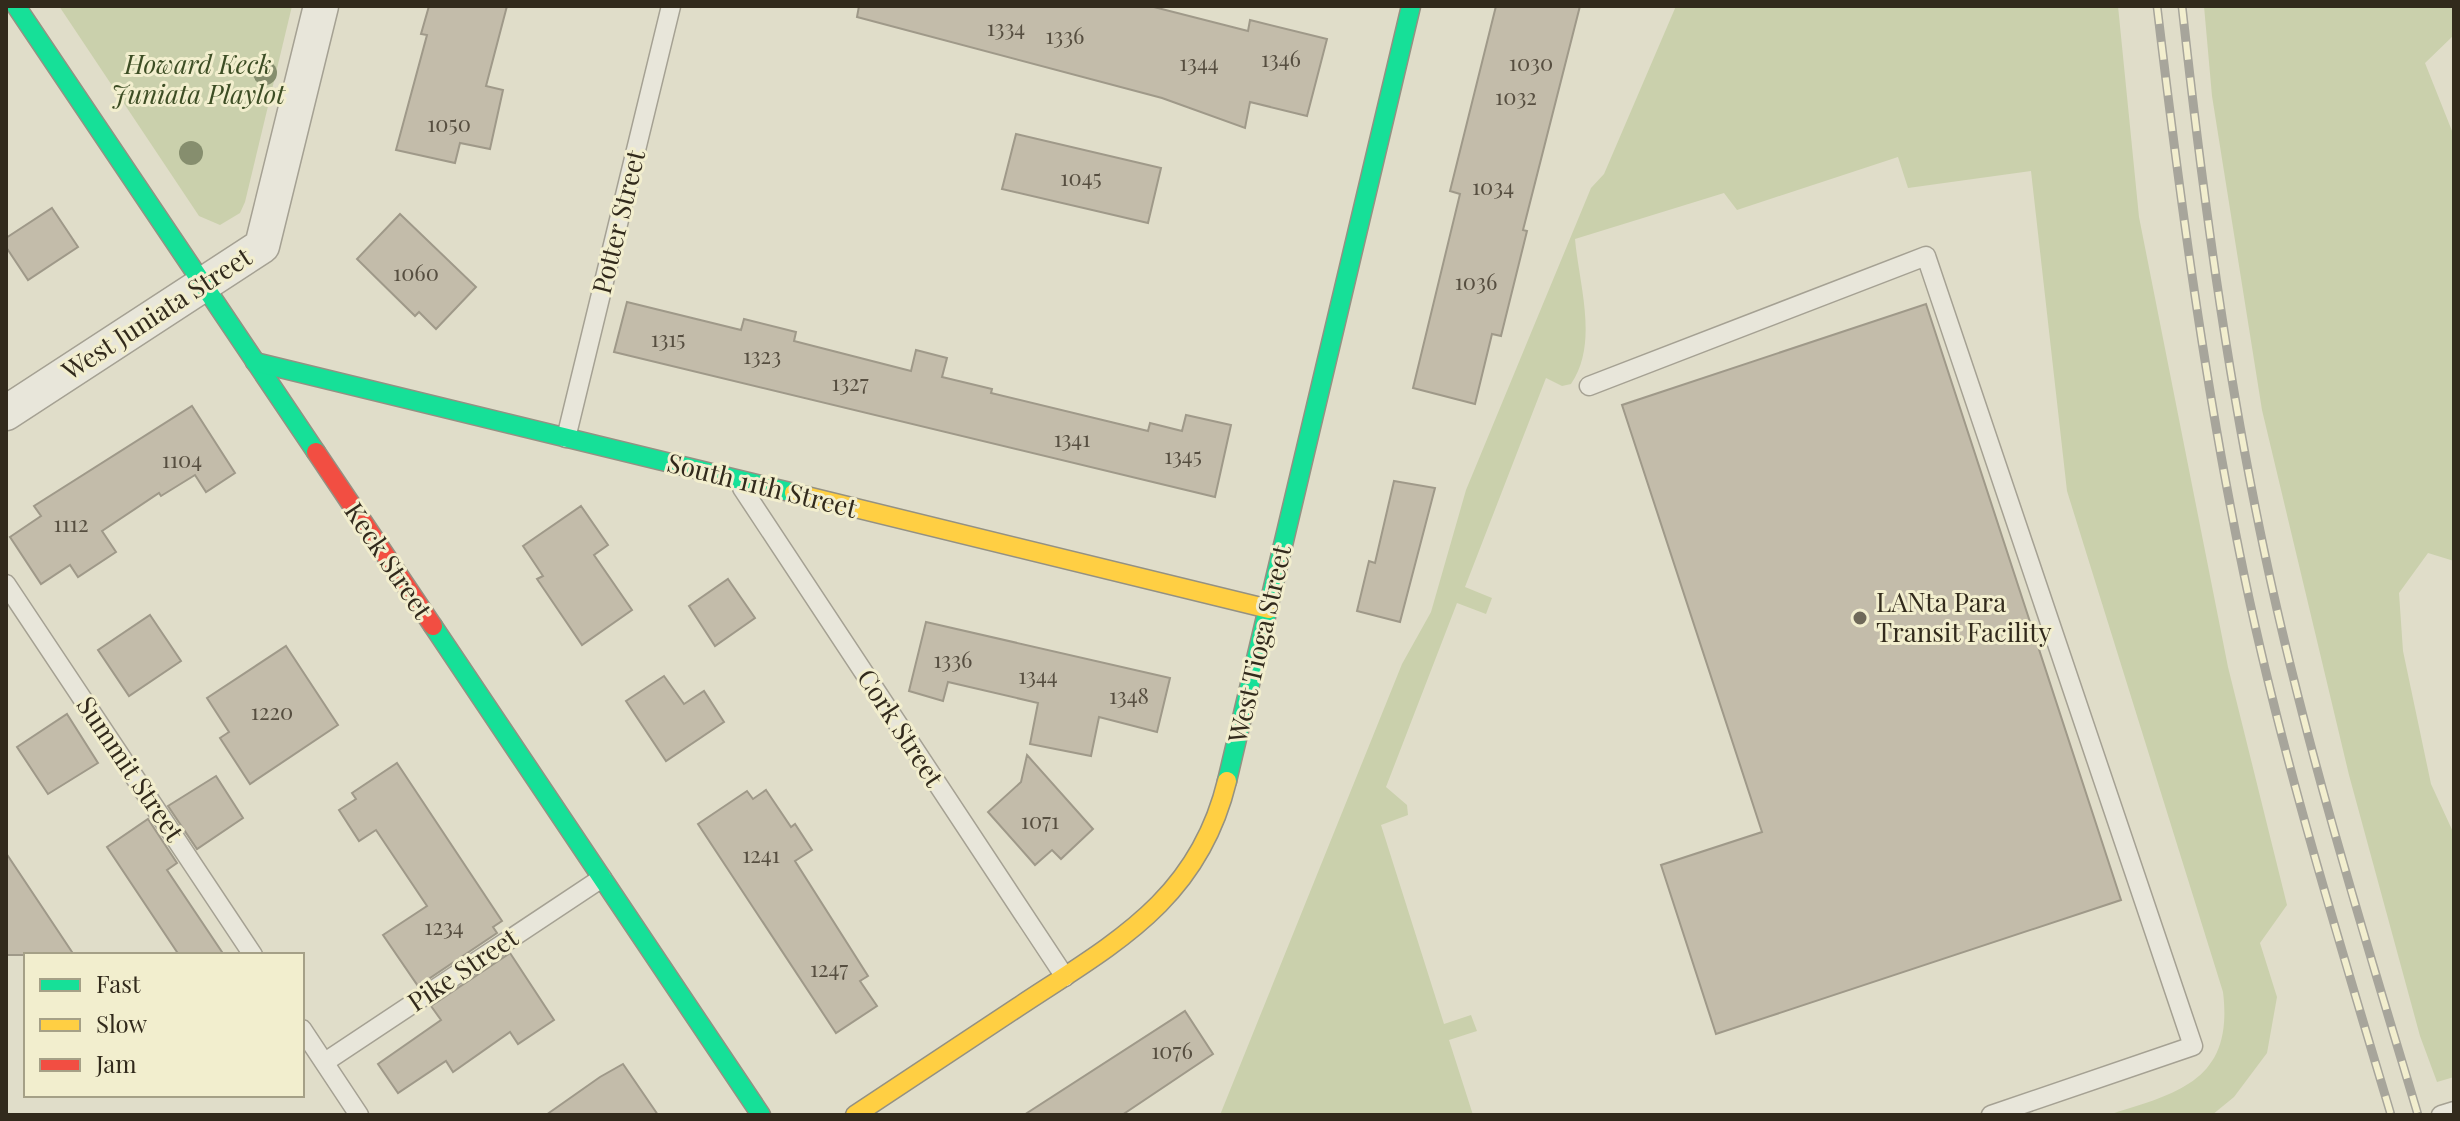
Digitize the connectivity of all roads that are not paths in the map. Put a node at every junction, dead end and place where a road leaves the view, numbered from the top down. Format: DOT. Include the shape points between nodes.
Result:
graph roads {
  1 [pos="16,6"];
  2 [pos="321,6"];
  3 [pos="671,6"];
  4 [pos="1411,6"];
  5 [pos="202,283"];
  6 [pos="255,362"];
  7 [pos="1589,386"];
  8 [pos="6,413"];
  9 [pos="566,438"];
  10 [pos="736,479"];
  11 [pos="6,584"];
  12 [pos="1269,609"];
  13 [pos="602,878"];
  14 [pos="252,953"];
  15 [pos="1065,977"];
  16 [pos="304,1032"];
  17 [pos="325,1062"];
  18 [pos="2454,1111"];
  19 [pos="359,1115"];
  20 [pos="761,1115"];
  21 [pos="855,1115"];
  22 [pos="1991,1115"];
  23 [pos="2441,1115"];
  1 -- 5 [label="street, Keck Street"];
  2 -- 5 [label="street, West Juniata Street" via="262,246"];
  3 -- 9 [label="lane, Potter Street"];
  4 -- 12 [label="street, West Tioga Street"];
  5 -- 6 [label="street, Keck Street"];
  5 -- 8 [label="street, West Juniata Street"];
  6 -- 9 [label="street, South 11th Street"];
  6 -- 13 [label="street, Keck Street"];
  7 -- 22 [label="lane" via="1926,256 2193,1046"];
  9 -- 10 [label="street, South 11th Street"];
  10 -- 12 [label="street, South 11th Street"];
  10 -- 15 [label="lane, Cork Street"];
  11 -- 14 [label="lane, Summit Street"];
  12 -- 15 [label="street, West Tioga Street" via="1219,814 1198,860 1173,895 1135,930"];
  13 -- 17 [label="lane, Pike Street"];
  13 -- 20 [label="street, Keck Street"];
  15 -- 21 [label="street, West Tioga Street"];
  16 -- 17 [label="lane"];
  17 -- 19 [label="lane"];
  18 -- 23 [label="lane"];
}
